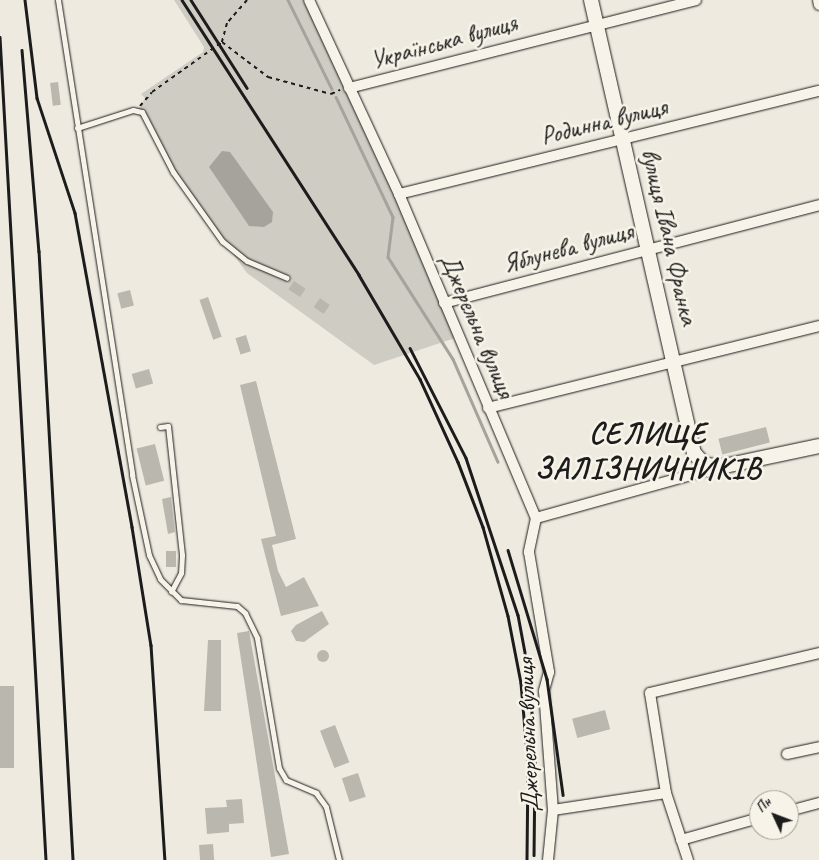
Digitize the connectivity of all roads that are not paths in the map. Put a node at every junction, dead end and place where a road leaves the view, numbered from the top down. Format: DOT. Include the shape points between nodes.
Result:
graph roads {
  1 [pos="58,0"];
  2 [pos="309,0"];
  3 [pos="592,0"];
  4 [pos="696,0"];
  5 [pos="819,1"];
  6 [pos="819,5"];
  7 [pos="597,24"];
  8 [pos="349,88"];
  9 [pos="819,91"];
  10 [pos="77,128"];
  11 [pos="623,139"];
  12 [pos="399,194"];
  13 [pos="819,205"];
  14 [pos="650,249"];
  15 [pos="287,278"];
  16 [pos="444,302"];
  17 [pos="819,326"];
  18 [pos="675,360"];
  19 [pos="488,408"];
  20 [pos="160,427"];
  21 [pos="819,446"];
  22 [pos="720,467"];
  23 [pos="536,518"];
  24 [pos="170,592"];
  25 [pos="819,653"];
  26 [pos="819,746"];
  27 [pos="787,754"];
  28 [pos="666,793"];
  29 [pos="819,803"];
  30 [pos="799,808"];
  31 [pos="553,810"];
  32 [pos="749,821"];
  33 [pos="681,840"];
  34 [pos="339,860"];
  35 [pos="548,860"];
  36 [pos="688,860"];
  1 -- 10 [label="lane"];
  2 -- 8 [label="street, Джерельна вулиця"];
  3 -- 7 [label="street, вулиця Івана Франка"];
  4 -- 7 [label="street, Українська вулиця"];
  5 -- 6 [label="street"];
  7 -- 8 [label="street, Українська вулиця"];
  7 -- 11 [label="street, вулиця Івана Франка"];
  8 -- 12 [label="street, Джерельна вулиця"];
  9 -- 11 [label="street, Родинна вулиця"];
  10 -- 15 [label="lane" via="138,110 150,123 177,179 222,241 246,261"];
  10 -- 24 [label="lane" via="132,475 152,562"];
  11 -- 12 [label="street, Родинна вулиця"];
  11 -- 14 [label="street, вулиця Івана Франка"];
  12 -- 16 [label="street, Джерельна вулиця"];
  13 -- 14 [label="street, Яблунева вулиця"];
  14 -- 16 [label="street, Яблунева вулиця"];
  14 -- 18 [label="street, вулиця Івана Франка"];
  16 -- 19 [label="street, Джерельна вулиця"];
  17 -- 18 [label="street"];
  18 -- 19 [label="street"];
  18 -- 22 [label="street, вулиця Івана Франка" via="694,453 704,464"];
  19 -- 23 [label="street, Джерельна вулиця"];
  20 -- 24 [label="lane" via="168,426 182,555 180,573"];
  21 -- 22 [label="street"];
  22 -- 23 [label="street"];
  23 -- 31 [label="street, Джерельна вулиця" via="529,552 548,656 544,691"];
  24 -- 34 [label="lane" via="190,603 237,606 245,613 257,638 279,768 286,780 316,793 326,807"];
  25 -- 28 [label="street" via="652,691 650,700"];
  26 -- 27 [label="street"];
  28 -- 31 [label="street"];
  28 -- 33 [label="street"];
  29 -- 30 [label="street"];
  31 -- 35 [label="street, Джерельна вулиця"];
  32 -- 33 [label="street"];
  33 -- 36 [label="street"];
}
